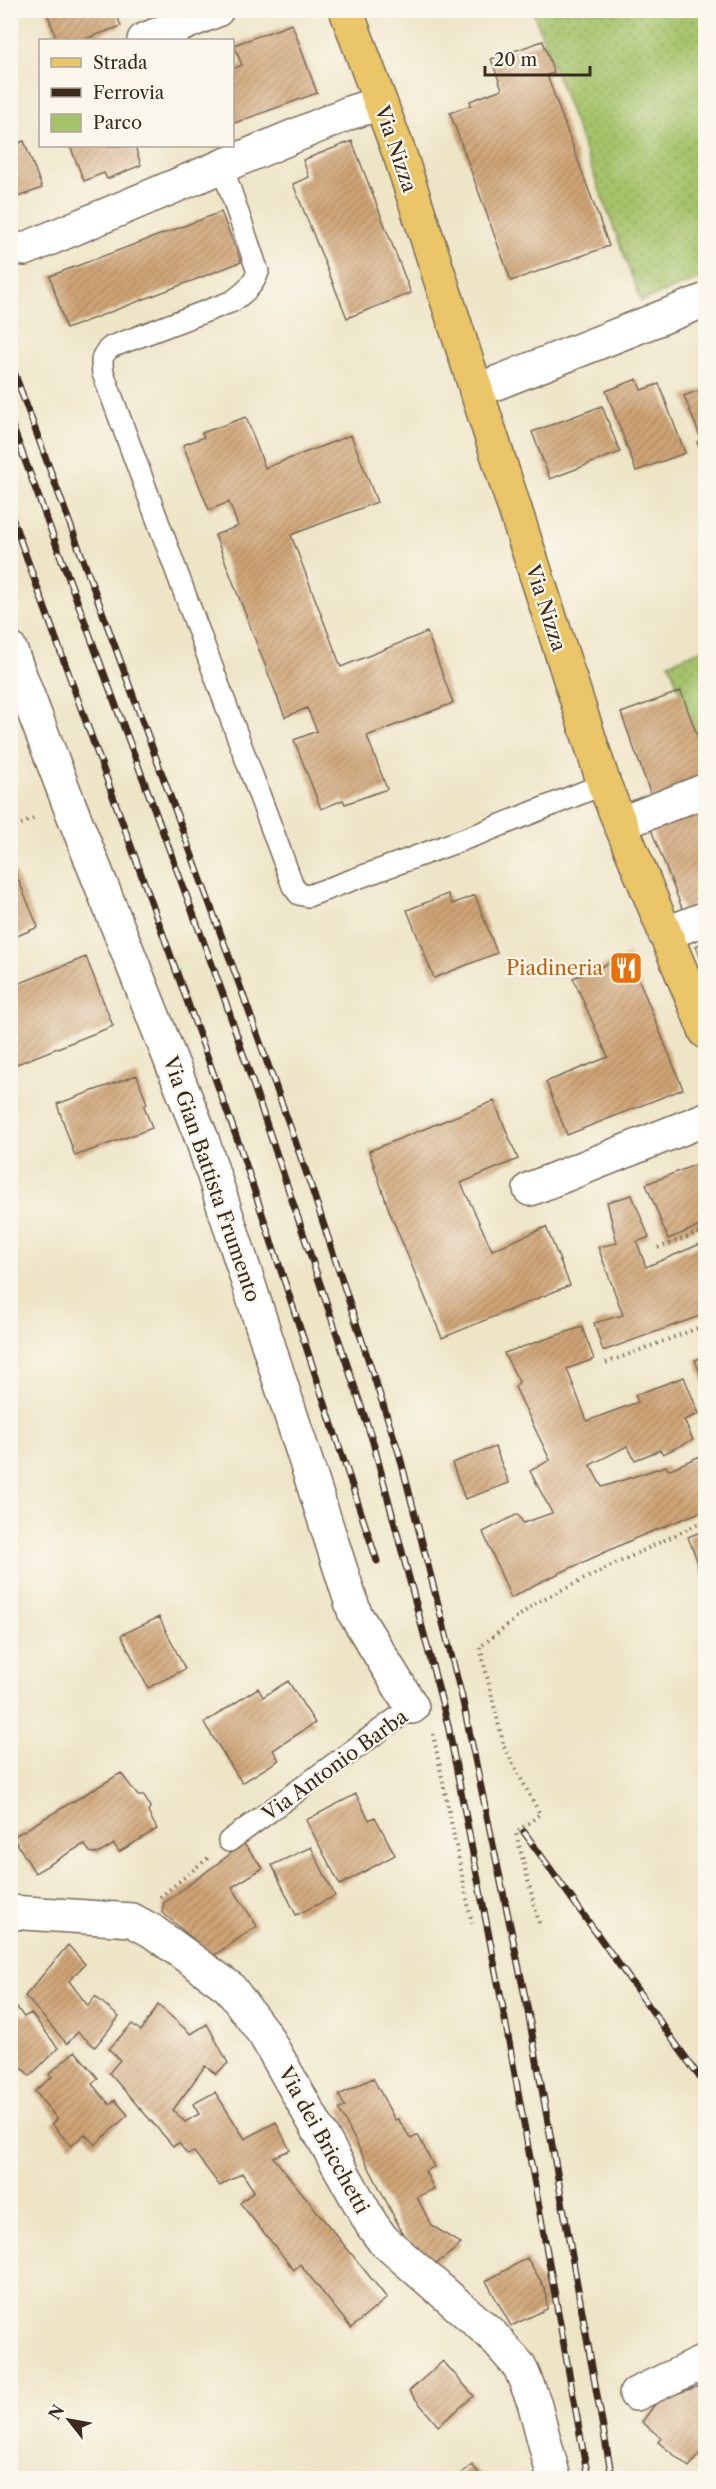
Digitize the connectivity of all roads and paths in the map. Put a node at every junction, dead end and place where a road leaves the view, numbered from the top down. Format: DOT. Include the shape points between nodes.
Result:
graph roads {
  1 [pos="218,10"];
  2 [pos="346,10"];
  3 [pos="146,39"];
  4 [pos="380,103"];
  5 [pos="222,166"];
  6 [pos="25,249"];
  7 [pos="705,300"];
  8 [pos="476,391"];
  9 [pos="10,650"];
  10 [pos="604,784"];
  11 [pos="705,790"];
  12 [pos="620,824"];
  13 [pos="705,918"];
  14 [pos="665,934"];
  15 [pos="705,1032"];
  16 [pos="705,1119"];
  17 [pos="530,1189"];
  18 [pos="705,1230"];
  19 [pos="658,1248"];
  20 [pos="705,1325"];
  21 [pos="606,1363"];
  22 [pos="705,1520"];
  23 [pos="412,1707"];
  24 [pos="229,1841"];
  25 [pos="10,1912"];
  26 [pos="132,1920"];
  27 [pos="539,1923"];
  28 [pos="473,1928"];
  29 [pos="705,2361"];
  30 [pos="636,2394"];
  31 [pos="554,2478"];
  1 -- 3 [label="street"];
  2 -- 4 [label="main road, Via Nizza"];
  4 -- 5 [label="street"];
  4 -- 8 [label="main road, Via Nizza"];
  5 -- 6 [label="street"];
  5 -- 10 [label="lane" via="258,272 255,280 233,300 111,347 101,361 293,886 299,894 308,896"];
  7 -- 8 [label="street"];
  8 -- 10 [label="main road, Via Nizza"];
  9 -- 23 [label="street, Via Gian Battista Frumento" via="202,1138 356,1614"];
  10 -- 12 [label="main road, Via Nizza"];
  11 -- 12 [label="street"];
  12 -- 14 [label="main road, Via Nizza"];
  13 -- 14 [label="street"];
  14 -- 15 [label="main road, Via Nizza"];
  16 -- 17 [label="street"];
  18 -- 19 [label="path"];
  20 -- 21 [label="path"];
  22 -- 27 [label="path" via="537,1602 480,1647 504,1747 540,1814 516,1833"];
  23 -- 24 [label="lane, Via Antonio Barba"];
  23 -- 28 [label="path, Via Antonio Barba" via="434,1735"];
  24 -- 26 [label="path"];
  25 -- 26 [label="street, Via dei Bricchetti"];
  26 -- 31 [label="street, Via dei Bricchetti" via="229,1987 265,2035 383,2240 491,2334 520,2367 534,2402"];
  29 -- 30 [label="street"];
}
